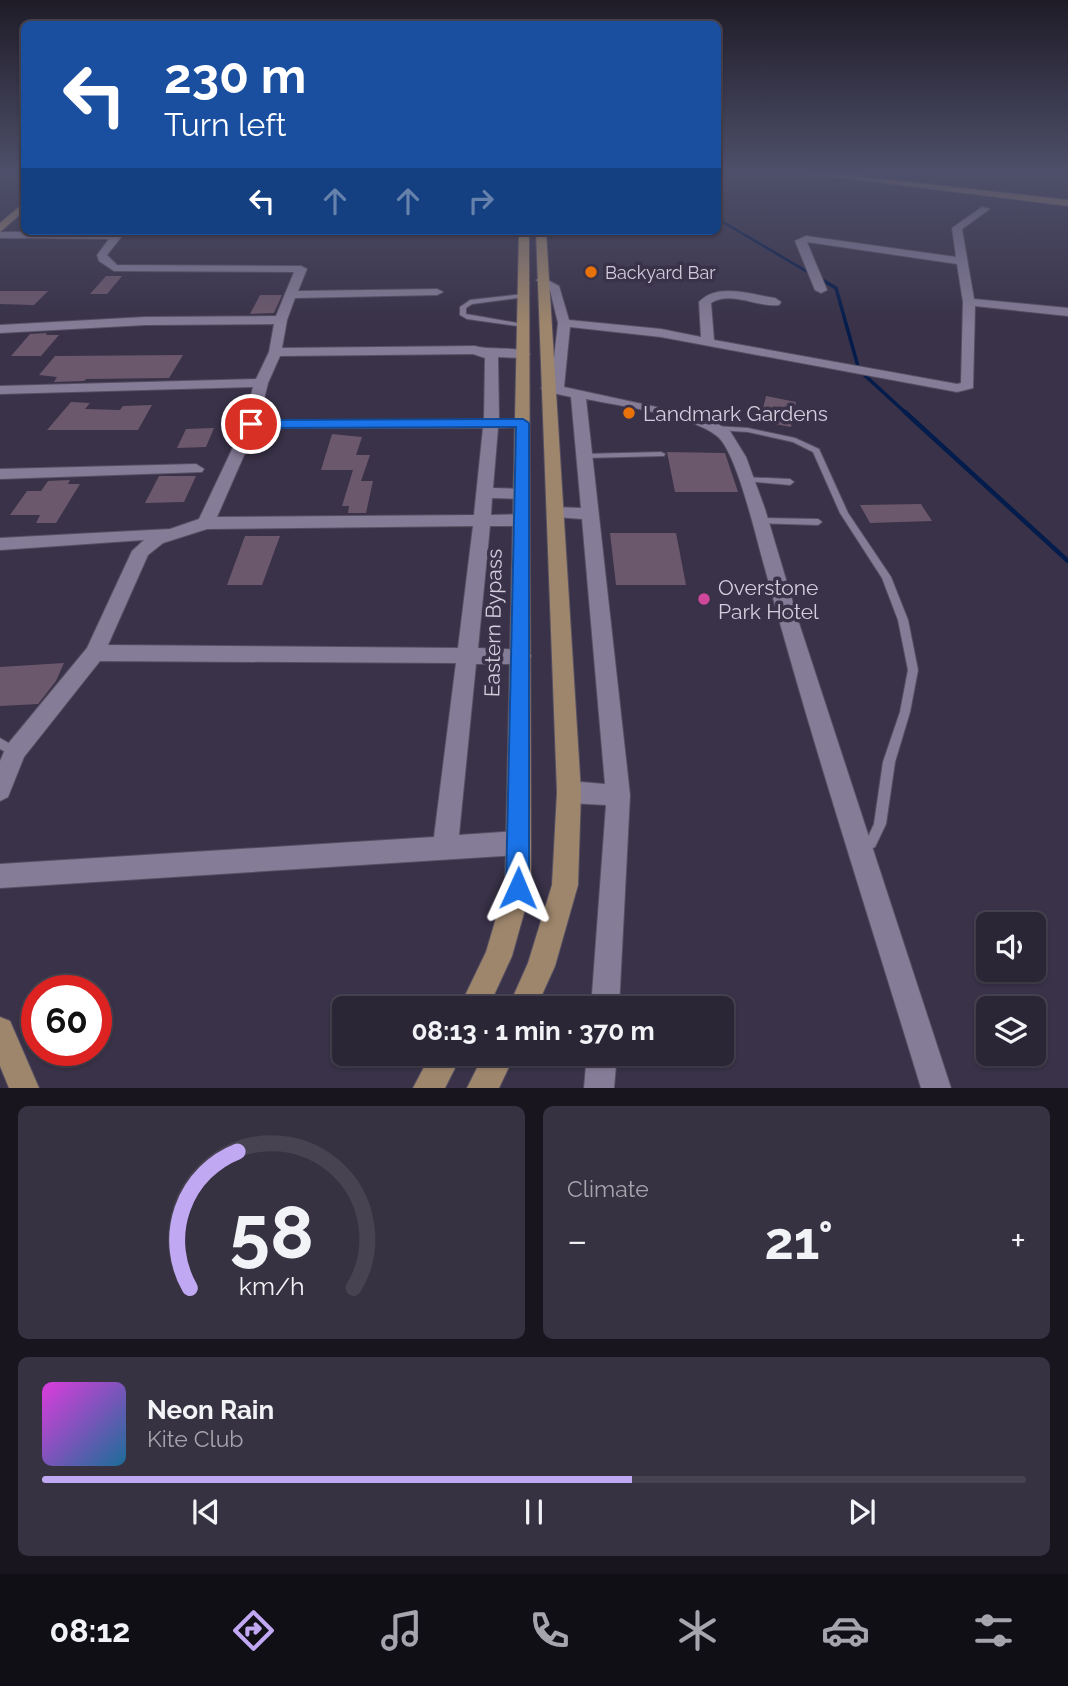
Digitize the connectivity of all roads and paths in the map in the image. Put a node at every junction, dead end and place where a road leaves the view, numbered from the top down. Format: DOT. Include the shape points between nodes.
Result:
graph roads {
  1 [pos="962,225"];
  2 [pos="21,226"];
  3 [pos="0,235"];
  4 [pos="12,235"];
  5 [pos="21,235"];
  6 [pos="117,235"];
  7 [pos="524,235"];
  8 [pos="541,235"];
  9 [pos="0,247"];
  10 [pos="962,261"];
  11 [pos="542,280"];
  12 [pos="821,290"];
  13 [pos="437,292"];
  14 [pos="290,295"];
  15 [pos="523,296"];
  16 [pos="775,302"];
  17 [pos="969,302"];
  18 [pos="1068,312"];
  19 [pos="281,320"];
  20 [pos="564,323"];
  21 [pos="523,326"];
  22 [pos="0,329"];
  23 [pos="708,342"];
  24 [pos="275,352"];
  25 [pos="486,354"];
  26 [pos="523,354"];
  27 [pos="261,383"];
  28 [pos="552,389"];
  29 [pos="0,390"];
  30 [pos="578,394"];
  31 [pos="523,423"];
  32 [pos="251,424"];
  33 [pos="491,424"];
  34 [pos="717,428"];
  35 [pos="661,454"];
  36 [pos="584,456"];
  37 [pos="196,468"];
  38 [pos="0,474"];
  39 [pos="746,479"];
  40 [pos="790,482"];
  41 [pos="485,493"];
  42 [pos="522,494"];
  43 [pos="555,512"];
  44 [pos="590,513"];
  45 [pos="522,520"];
  46 [pos="482,521"];
  47 [pos="760,521"];
  48 [pos="818,522"];
  49 [pos="206,523"];
  50 [pos="170,533"];
  51 [pos="0,544"];
  52 [pos="95,653"];
  53 [pos="465,656"];
  54 [pos="521,656"];
  55 [pos="8,747"];
  56 [pos="0,790"];
  57 [pos="569,792"];
  58 [pos="618,795"];
  59 [pos="519,843"];
  60 [pos="445,848"];
  61 [pos="860,848"];
  62 [pos="0,876"];
  63 [pos="479,996"];
  64 [pos="527,996"];
  65 [pos="605,996"];
  66 [pos="0,1031"];
  67 [pos="440,1066"];
  68 [pos="493,1066"];
  69 [pos="600,1066"];
  70 [pos="24,1087"];
  71 [pos="428,1087"];
  72 [pos="482,1087"];
  73 [pos="599,1087"];
  74 [pos="936,1087"];
  1 -- 10 [label="street" via="957,228"];
  2 -- 4 [label="street"];
  3 -- 4 [label="street"];
  4 -- 5 [label="street"];
  4 -- 9 [label="street"];
  6 -- 14 [label="street" via="102,255 114,268 301,269"];
  7 -- 15 [label="main road, Eastern Bypass"];
  8 -- 11 [label="main road"];
  10 -- 12 [label="street" via="806,239 800,242"];
  10 -- 17 [label="street"];
  11 -- 20 [label="street" via="555,288"];
  11 -- 28 [label="main road"];
  13 -- 14 [label="street"];
  14 -- 19 [label="street"];
  15 -- 21 [label="main road, Eastern Bypass"];
  15 -- 21 [label="lane" via="470,302 463,307 463,315"];
  16 -- 23 [label="street" via="708,297"];
  17 -- 18 [label="street"];
  17 -- 23 [label="street" via="968,385 964,387"];
  19 -- 22 [label="street"];
  19 -- 24 [label="street"];
  20 -- 23 [label="street"];
  20 -- 28 [label="street"];
  21 -- 26 [label="main road, Eastern Bypass"];
  24 -- 25 [label="street" via="475,350"];
  24 -- 27 [label="street"];
  25 -- 26 [label="street"];
  25 -- 33 [label="street" via="492,363"];
  26 -- 31 [label="main road, Eastern Bypass"];
  27 -- 29 [label="street"];
  27 -- 32 [label="street"];
  28 -- 30 [label="street"];
  28 -- 43 [label="main road"];
  30 -- 34 [label="street"];
  30 -- 36 [label="street"];
  31 -- 33 [label="street"];
  31 -- 42 [label="main road, Eastern Bypass"];
  32 -- 33 [label="street"];
  32 -- 49 [label="street"];
  33 -- 41 [label="street"];
  34 -- 39 [label="street" via="725,434"];
  34 -- 61 [label="lane" via="795,440 816,451 844,513 886,577 903,620 913,670 889,762 880,824 871,843"];
  35 -- 36 [label="lane"];
  36 -- 44 [label="street"];
  37 -- 38 [label="street"];
  39 -- 40 [label="lane"];
  39 -- 47 [label="street"];
  41 -- 42 [label="street"];
  41 -- 46 [label="street"];
  42 -- 45 [label="main road, Eastern Bypass"];
  43 -- 44 [label="street"];
  43 -- 57 [label="main road"];
  44 -- 58 [label="street"];
  45 -- 46 [label="street"];
  45 -- 54 [label="main road, Eastern Bypass"];
  46 -- 49 [label="street"];
  46 -- 53 [label="street"];
  47 -- 48 [label="lane"];
  47 -- 61 [label="street"];
  49 -- 50 [label="street"];
  50 -- 51 [label="street"];
  50 -- 52 [label="street" via="141,551"];
  52 -- 53 [label="street"];
  52 -- 55 [label="street"];
  53 -- 54 [label="street"];
  53 -- 60 [label="street"];
  54 -- 59 [label="main road, Eastern Bypass"];
  55 -- 56 [label="street"];
  57 -- 58 [label="street"];
  57 -- 64 [label="main road" via="565,885"];
  58 -- 65 [label="street"];
  59 -- 60 [label="street"];
  59 -- 63 [label="main road, Eastern Bypass" via="518,888 498,956"];
  60 -- 62 [label="street"];
  61 -- 74 [label="street"];
  66 -- 70 [label="main road"];
  67 -- 71 [label="main road"];
  68 -- 72 [label="main road"];
  69 -- 73 [label="street"];
}
